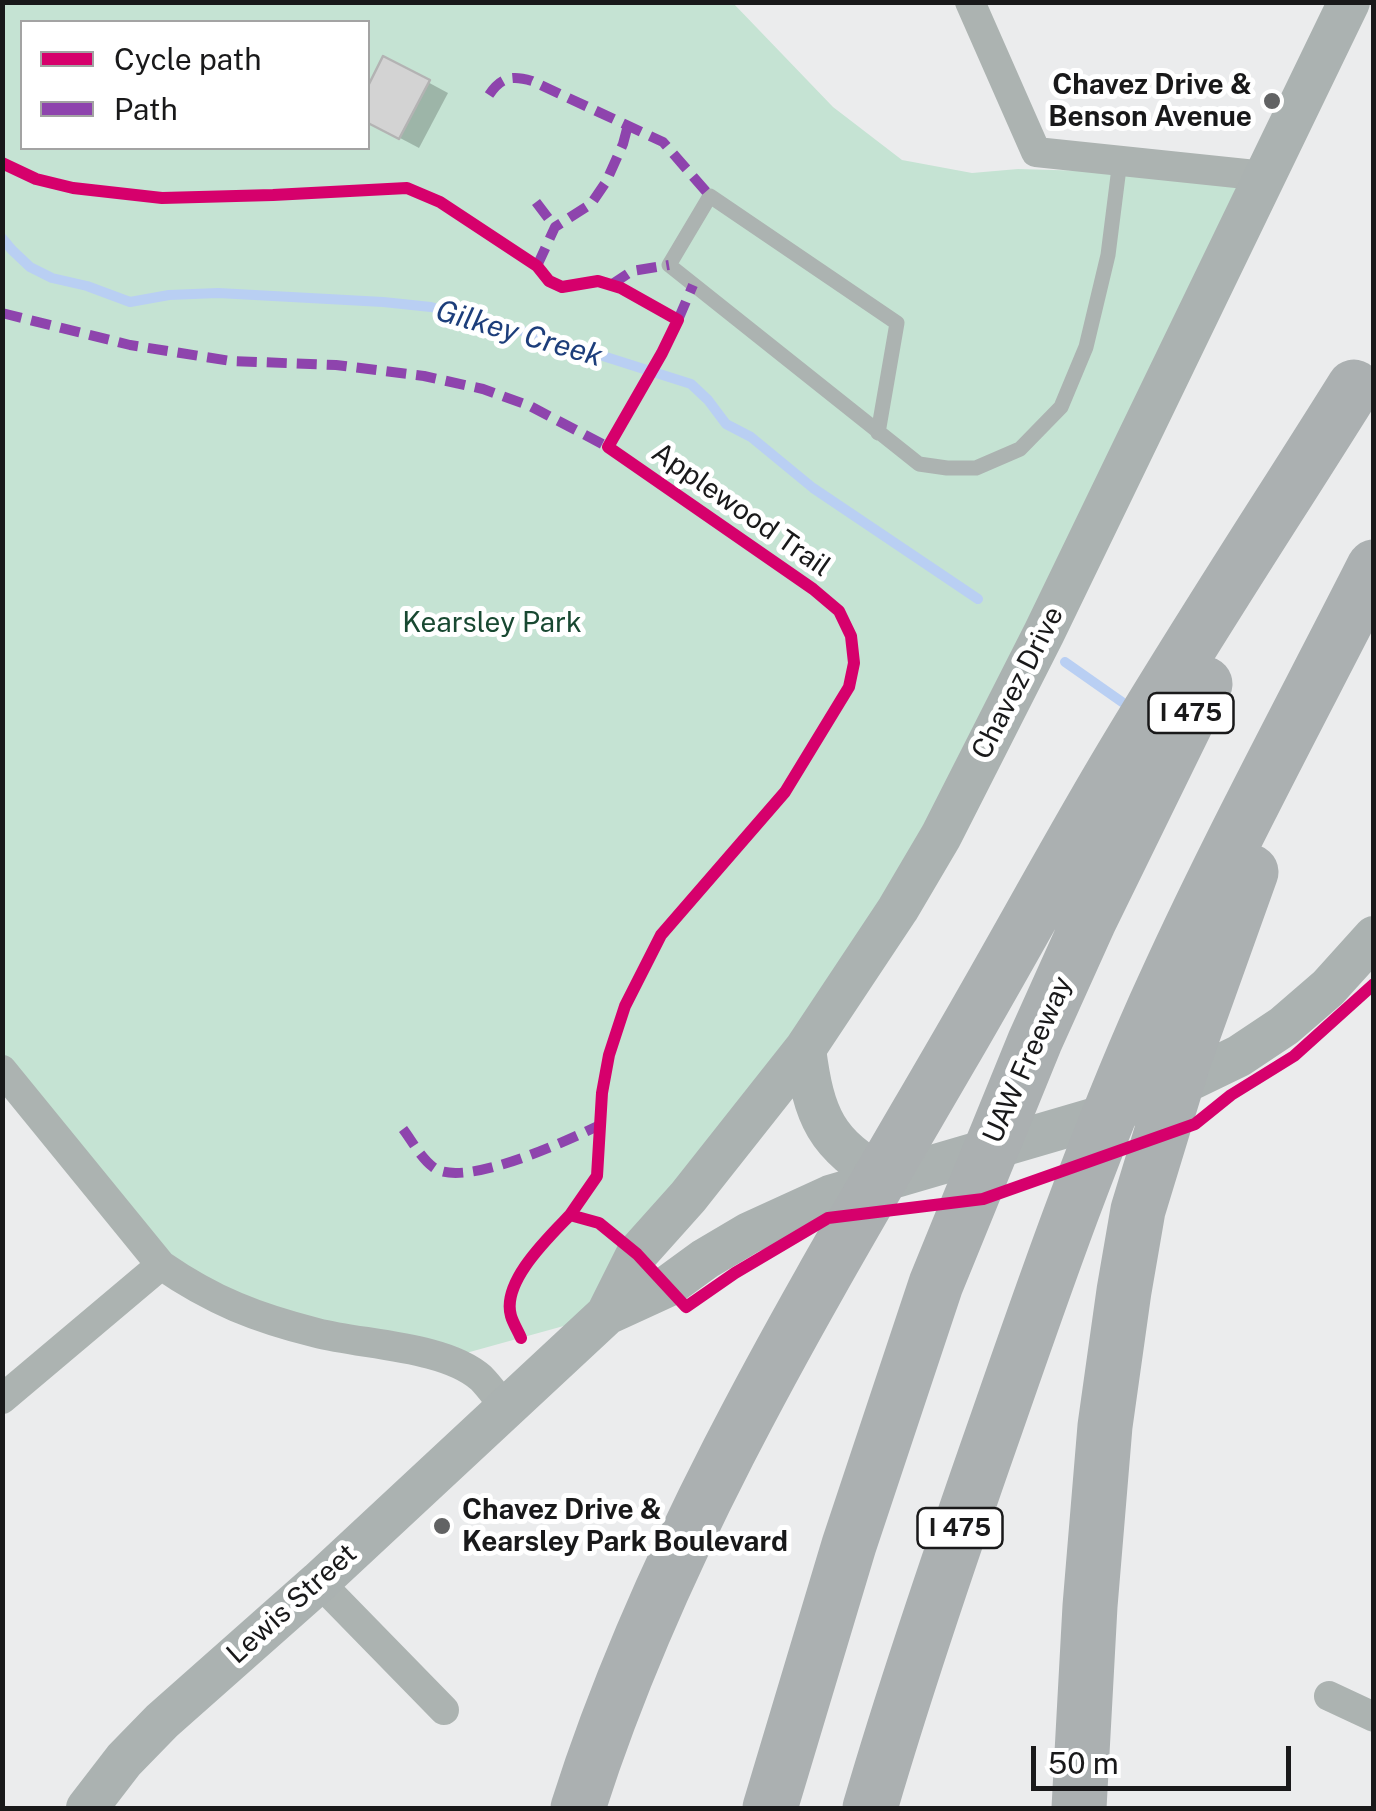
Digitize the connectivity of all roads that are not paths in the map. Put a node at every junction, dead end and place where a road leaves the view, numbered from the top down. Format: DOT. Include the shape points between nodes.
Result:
graph roads {
  1 [pos="970,2"];
  2 [pos="1349,2"];
  3 [pos="1120,160"];
  4 [pos="1265,176"];
  5 [pos="1364,366"];
  6 [pos="878,432"];
  7 [pos="1374,567"];
  8 [pos="1322,670"];
  9 [pos="1374,937"];
  10 [pos="805,1049"];
  11 [pos="2,1070"];
  12 [pos="886,1179"];
  13 [pos="161,1265"];
  14 [pos="607,1314"];
  15 [pos="2,1398"];
  16 [pos="506,1408"];
  17 [pos="319,1582"];
  18 [pos="1329,1696"];
  19 [pos="444,1710"];
  20 [pos="1374,1717"];
  21 [pos="87,1808"];
  22 [pos="578,1808"];
  23 [pos="770,1808"];
  24 [pos="870,1808"];
  25 [pos="1079,1808"];
  1 -- 3 [label="street" via="1036,152"];
  2 -- 4 [label="main road, Chavez Drive"];
  3 -- 4 [label="street"];
  3 -- 6 [label="lane" via="1108,255 1086,347 1061,407 1020,449 976,468 919,464"];
  4 -- 10 [label="main road, Chavez Drive" via="940,836"];
  5 -- 22 [label="highway" via="1109,779 801,1314 711,1484 613,1708"];
  5 -- 23 [label="highway, UAW Freeway / I 475" via="1035,1041 936,1284"];
  6 -- 6 [label="lane" via="668,265 710,196 897,324"];
  7 -- 8 [label="highway, I 475"];
  8 -- 24 [label="highway, I 475" via="1215,874 1109,1114 919,1647"];
  8 -- 25 [label="highway" via="1184,1059 1138,1210 1105,1426"];
  9 -- 12 [label="main road, Chavez Drive" via="1284,1026 1224,1064 1100,1117"];
  10 -- 12 [label="main road" via="823,1122 840,1146"];
  10 -- 14 [label="main road, Chavez Drive" via="637,1254"];
  11 -- 13 [label="street"];
  12 -- 14 [label="main road, Chavez Drive" via="788,1214"];
  13 -- 15 [label="street"];
  13 -- 16 [label="street" via="259,1316 448,1358 480,1377"];
  14 -- 16 [label="main road, Chavez Drive"];
  16 -- 17 [label="main road, Lewis Street"];
  17 -- 19 [label="street"];
  17 -- 21 [label="main road, Lewis Street" via="162,1721"];
  18 -- 20 [label="street"];
}
